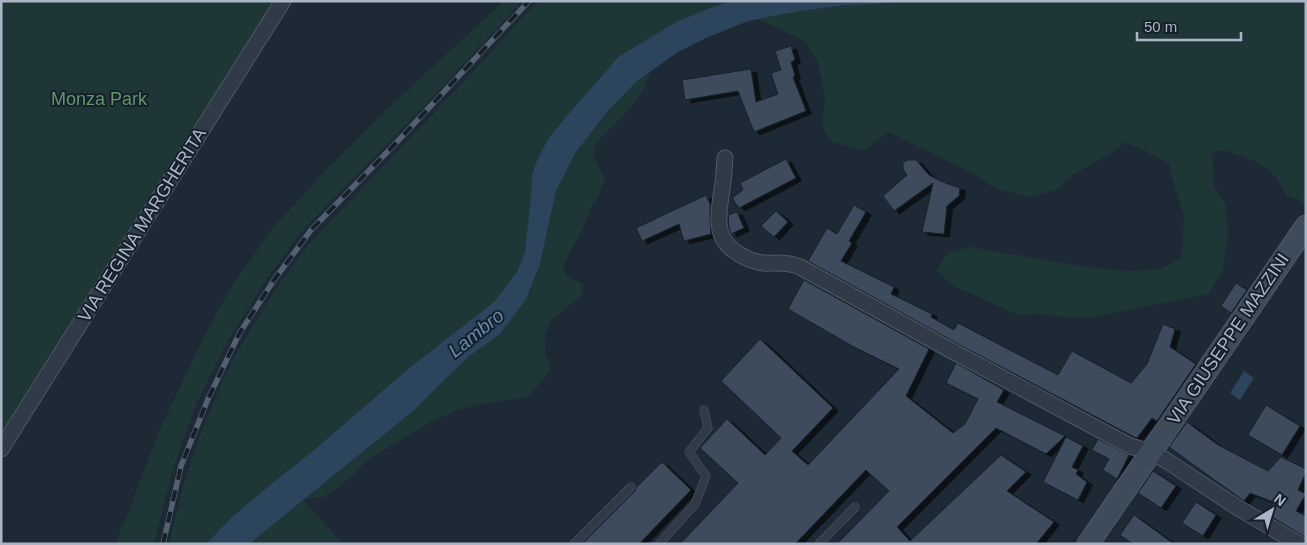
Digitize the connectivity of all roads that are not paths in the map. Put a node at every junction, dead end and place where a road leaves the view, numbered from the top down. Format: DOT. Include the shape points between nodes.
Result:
graph roads {
  1 [pos="283,1"];
  2 [pos="725,158"];
  3 [pos="1306,226"];
  4 [pos="704,410"];
  5 [pos="1,449"];
  6 [pos="1151,452"];
  7 [pos="631,487"];
  8 [pos="855,507"];
  9 [pos="574,544"];
  10 [pos="659,544"];
  11 [pos="819,544"];
  12 [pos="1088,544"];
  13 [pos="1299,544"];
  1 -- 5 [label="street, VIA REGINA MARGHERITA"];
  2 -- 6 [label="street" via="718,226 728,247 748,260 800,267 1130,446"];
  3 -- 6 [label="street, VIA GIUSEPPE MAZZINI"];
  4 -- 10 [label="lane" via="708,428 689,452 706,476 695,504"];
  6 -- 12 [label="street, VIA GIUSEPPE MAZZINI"];
  6 -- 13 [label="street"];
  7 -- 9 [label="lane"];
  8 -- 11 [label="lane"];
}
